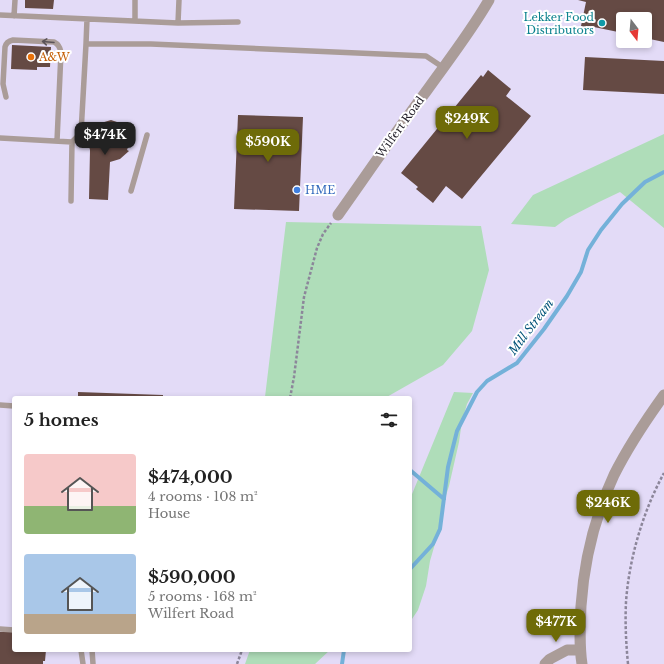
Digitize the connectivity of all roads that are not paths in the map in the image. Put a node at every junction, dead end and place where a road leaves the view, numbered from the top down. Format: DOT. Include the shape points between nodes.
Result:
graph roads {
  1 [pos="14,0"];
  2 [pos="136,0"];
  3 [pos="179,0"];
  4 [pos="489,0"];
  5 [pos="0,15"];
  6 [pos="14,16"];
  7 [pos="87,19"];
  8 [pos="135,21"];
  9 [pos="238,22"];
  10 [pos="178,23"];
  11 [pos="86,44"];
  12 [pos="2,50"];
  13 [pos="444,68"];
  14 [pos="6,98"];
  15 [pos="147,135"];
  16 [pos="0,138"];
  17 [pos="57,141"];
  18 [pos="72,142"];
  19 [pos="132,191"];
  20 [pos="71,201"];
  21 [pos="338,214"];
  22 [pos="664,395"];
  23 [pos="0,405"];
  24 [pos="12,406"];
  25 [pos="0,629"];
  26 [pos="12,630"];
  27 [pos="580,650"];
  28 [pos="81,652"];
  29 [pos="92,652"];
  30 [pos="83,664"];
  31 [pos="93,664"];
  32 [pos="545,664"];
  33 [pos="582,664"];
  1 -- 6 [label="lane"];
  2 -- 8 [label="lane"];
  3 -- 10 [label="lane"];
  4 -- 13 [label="street, Wilfert Road"];
  5 -- 6 [label="lane"];
  6 -- 7 [label="lane"];
  7 -- 8 [label="lane"];
  7 -- 11 [label="lane"];
  8 -- 10 [label="lane"];
  9 -- 10 [label="lane"];
  11 -- 13 [label="lane" via="151,44 426,56"];
  11 -- 18 [label="lane" via="81,133"];
  12 -- 14 [label="lane"];
  17 -- 12 [label="lane, one-way" via="60,47 54,42 13,40 8,41"];
  13 -- 21 [label="street, Wilfert Road"];
  15 -- 19 [label="lane"];
  16 -- 17 [label="lane"];
  17 -- 18 [label="lane"];
  18 -- 20 [label="lane"];
  22 -- 27 [label="street" via="614,475 601,507 588,550 582,592"];
  23 -- 24 [label="lane"];
  25 -- 26 [label="lane"];
  27 -- 32 [label="street" via="567,650"];
  27 -- 33 [label="street"];
  28 -- 30 [label="lane"];
  29 -- 31 [label="lane"];
}
